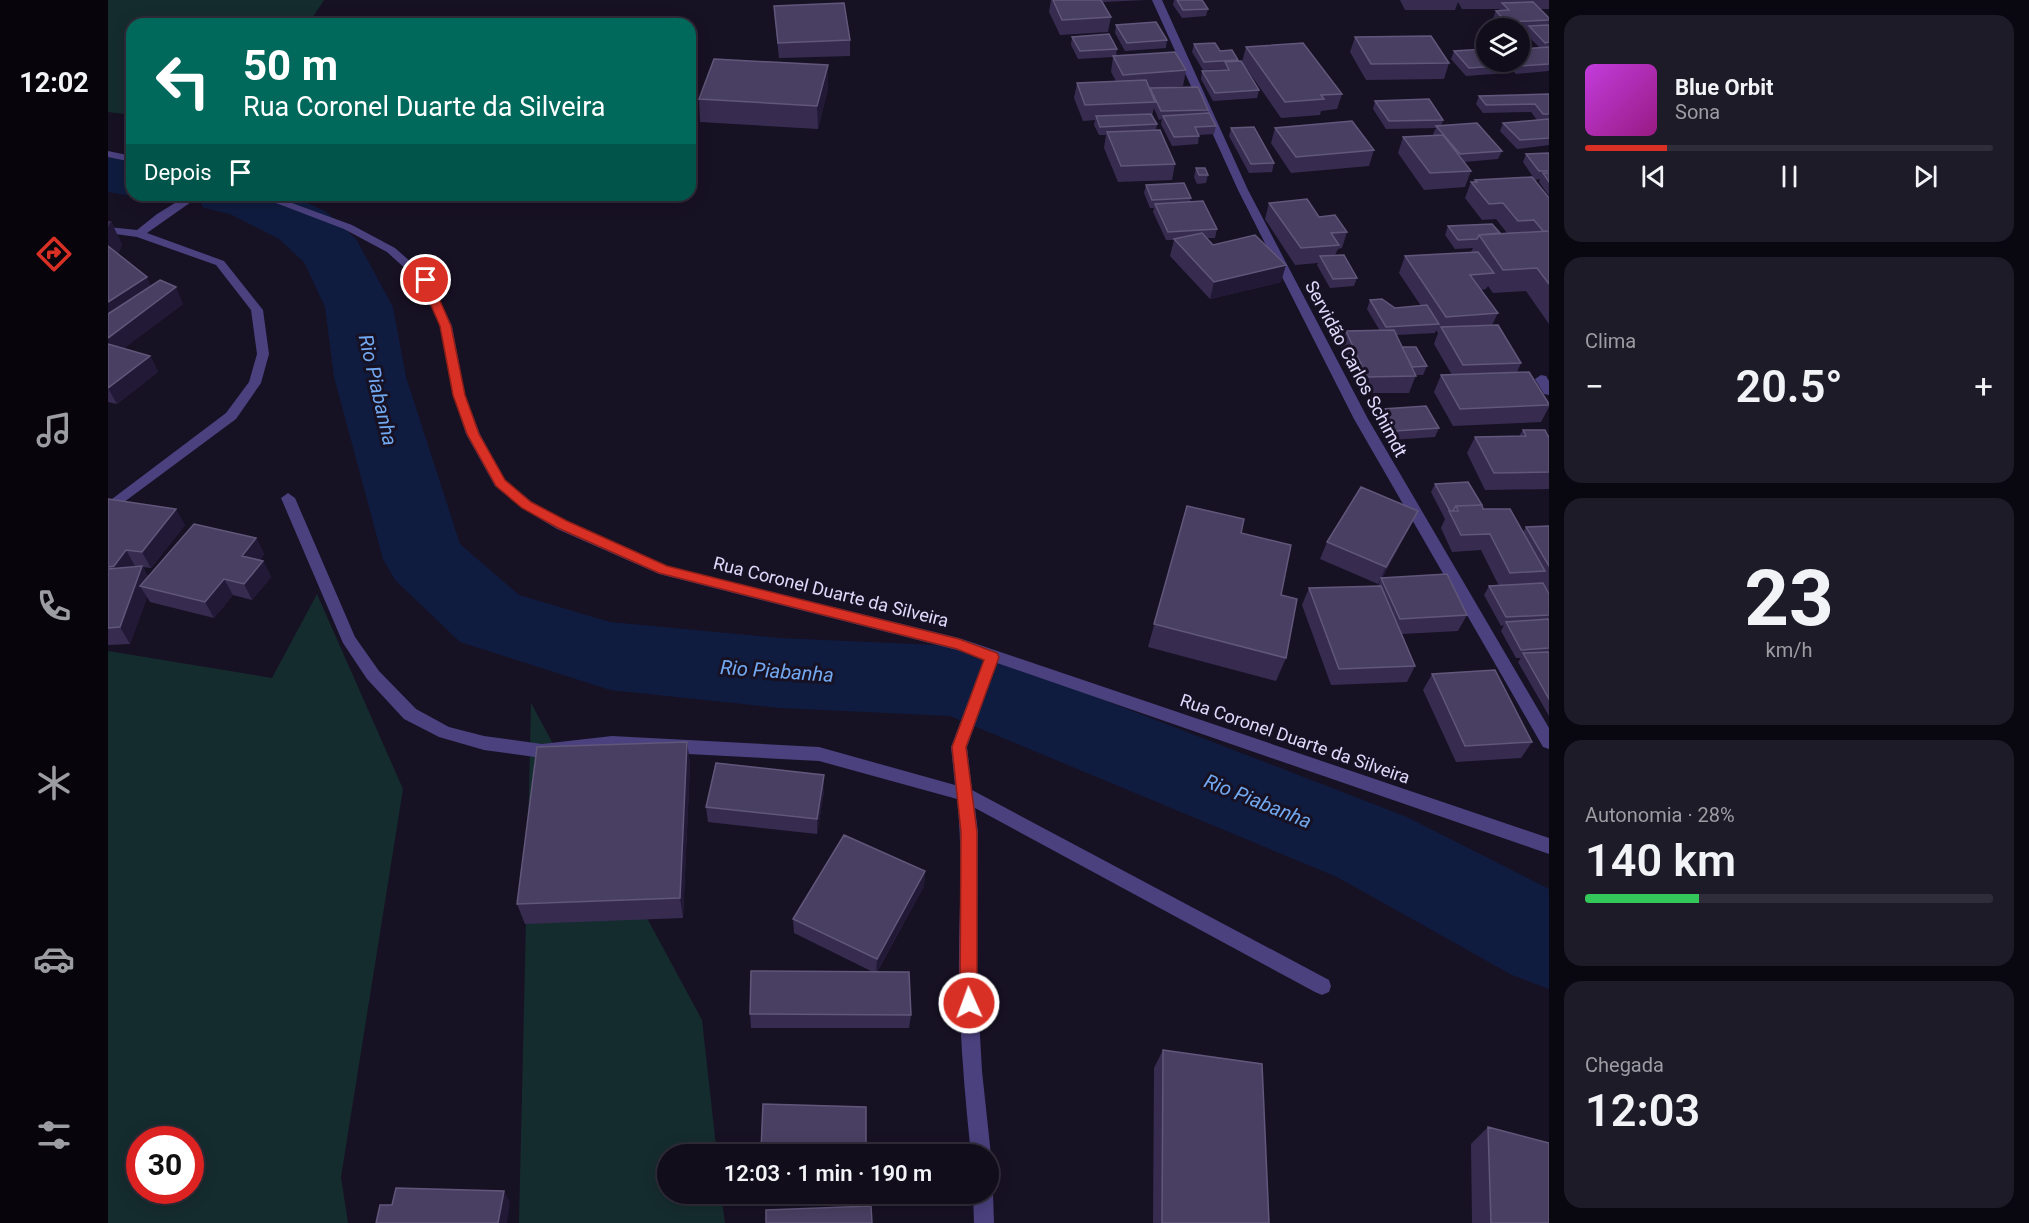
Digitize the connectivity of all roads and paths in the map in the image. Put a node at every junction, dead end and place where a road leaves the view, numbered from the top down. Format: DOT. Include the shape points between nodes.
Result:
graph roads {
  1 [pos="1157,0"];
  2 [pos="108,154"];
  3 [pos="126,158"];
  4 [pos="186,201"];
  5 [pos="276,201"];
  6 [pos="108,231"];
  7 [pos="139,234"];
  8 [pos="1541,379"];
  9 [pos="1549,391"];
  10 [pos="288,498"];
  11 [pos="108,509"];
  12 [pos="990,662"];
  13 [pos="1549,742"];
  14 [pos="966,795"];
  15 [pos="1549,846"];
  16 [pos="1322,986"];
  17 [pos="980,1144"];
  18 [pos="983,1204"];
  19 [pos="984,1223"];
  1 -- 13 [label="street, Servidão Carlos Schimdt" via="1243,190 1360,419"];
  2 -- 3 [label="street"];
  4 -- 7 [label="street"];
  5 -- 12 [label="street, Rua Coronel Duarte da Silveira" via="348,227 391,250 426,280 446,326 459,395 473,434 500,483 527,505 663,570 959,644"];
  6 -- 7 [label="street"];
  7 -- 11 [label="street" via="220,263 256,310 263,354 255,383 231,416"];
  8 -- 9 [label="street"];
  10 -- 14 [label="street" via="348,639 373,675 410,714 445,732 484,743 542,751 612,743 819,754"];
  12 -- 14 [label="street" via="959,747"];
  12 -- 15 [label="street, Rua Coronel Duarte da Silveira"];
  14 -- 16 [label="street"];
  14 -- 17 [label="street" via="968,992"];
  18 -- 19 [label="street"];
}
